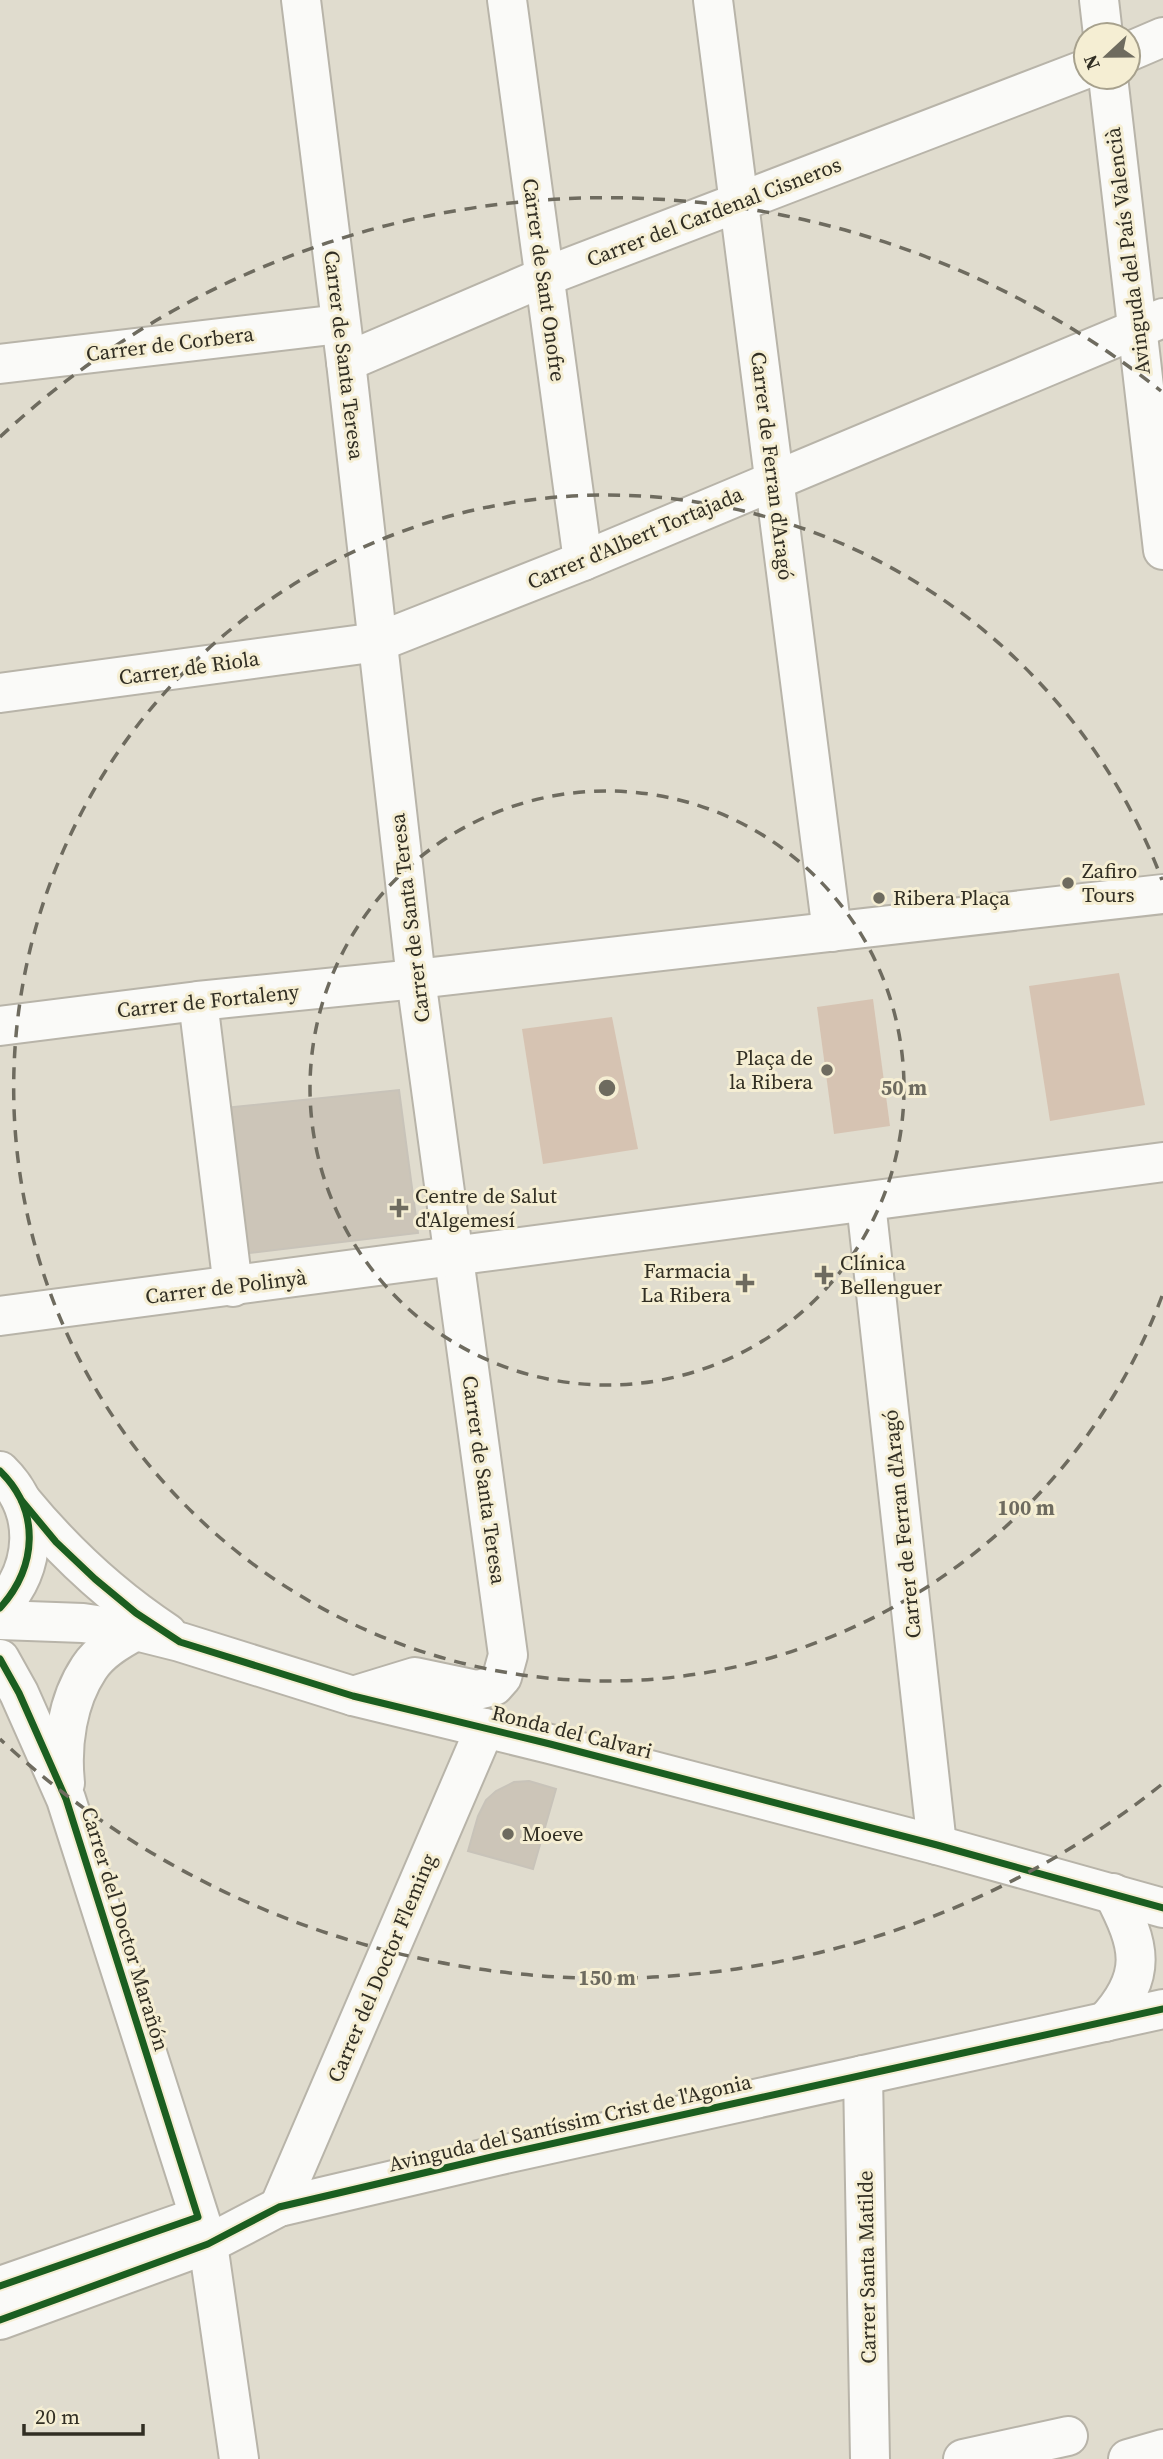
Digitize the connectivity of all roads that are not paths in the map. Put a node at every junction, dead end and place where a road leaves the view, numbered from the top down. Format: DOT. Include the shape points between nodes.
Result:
graph roads {
  1 [pos="301,0"];
  2 [pos="507,0"];
  3 [pos="713,0"];
  4 [pos="1099,0"];
  5 [pos="1101,21"];
  6 [pos="1163,37"];
  7 [pos="1142,46"];
  8 [pos="1072,74"];
  9 [pos="1110,91"];
  10 [pos="738,202"];
  11 [pos="544,277"];
  12 [pos="340,324"];
  13 [pos="1150,324"];
  14 [pos="346,362"];
  15 [pos="0,365"];
  16 [pos="774,479"];
  17 [pos="1163,550"];
  18 [pos="583,561"];
  19 [pos="378,642"];
  20 [pos="0,693"];
  21 [pos="1163,894"];
  22 [pos="832,932"];
  23 [pos="416,979"];
  24 [pos="198,1000"];
  25 [pos="0,1026"];
  26 [pos="1163,1162"];
  27 [pos="866,1203"];
  28 [pos="452,1256"];
  29 [pos="233,1287"];
  30 [pos="0,1316"];
  31 [pos="0,1445"];
  32 [pos="12,1487"];
  33 [pos="0,1608"];
  34 [pos="0,1620"];
  35 [pos="136,1631"];
  36 [pos="180,1642"];
  37 [pos="0,1659"];
  38 [pos="353,1696"];
  39 [pos="485,1728"];
  40 [pos="66,1800"];
  41 [pos="937,1845"];
  42 [pos="1112,1893"];
  43 [pos="1163,1908"];
  44 [pos="1163,2009"];
  45 [pos="1105,2022"];
  46 [pos="863,2075"];
  47 [pos="279,2207"];
  48 [pos="203,2230"];
  49 [pos="0,2286"];
  50 [pos="0,2320"];
  51 [pos="1068,2436"];
  52 [pos="1163,2449"];
  53 [pos="239,2459"];
  54 [pos="870,2459"];
  55 [pos="963,2459"];
  56 [pos="1128,2459"];
  1 -- 12 [label="street, Carrer de Santa Teresa"];
  2 -- 11 [label="street, Carrer de Sant Onofre"];
  3 -- 10 [label="street, Carrer de Ferran d'Aragó"];
  4 -- 5 [label="street"];
  6 -- 7 [label="street"];
  8 -- 10 [label="street, Carrer del Cardenal Cisneros"];
  9 -- 13 [label="street, Avinguda del País Valencià"];
  10 -- 11 [label="street, Carrer del Cardenal Cisneros"];
  10 -- 16 [label="street, Carrer de Ferran d'Aragó"];
  11 -- 14 [label="street, Carrer del Cardenal Cisneros"];
  11 -- 18 [label="street, Carrer de Sant Onofre"];
  12 -- 14 [label="street, Carrer de Santa Teresa"];
  12 -- 15 [label="street, Carrer de Corbera"];
  13 -- 16 [label="street, Carrer d'Albert Tortajada"];
  13 -- 17 [label="street, Avinguda del País Valencià"];
  14 -- 19 [label="street, Carrer de Santa Teresa"];
  16 -- 18 [label="street, Carrer d'Albert Tortajada"];
  16 -- 22 [label="street, Carrer de Ferran d'Aragó"];
  18 -- 19 [label="street, Carrer d'Albert Tortajada"];
  19 -- 20 [label="street, Carrer de Riola"];
  19 -- 23 [label="street, Carrer de Santa Teresa"];
  21 -- 22 [label="street"];
  22 -- 23 [label="street"];
  23 -- 24 [label="street, Carrer de Fortaleny"];
  23 -- 28 [label="street, Carrer de Santa Teresa"];
  24 -- 25 [label="street, Carrer de Fortaleny"];
  24 -- 29 [label="street"];
  26 -- 27 [label="street"];
  27 -- 28 [label="street"];
  27 -- 41 [label="street, Carrer de Ferran d'Aragó"];
  28 -- 29 [label="street, Carrer de Polinyà"];
  28 -- 38 [label="street, Carrer de Santa Teresa" via="508,1655 502,1678 494,1686 477,1690 415,1677"];
  29 -- 30 [label="street, Carrer de Polinyà"];
  31 -- 32 [label="street"];
  32 -- 33 [label="street" via="29,1534 28,1554 24,1574"];
  32 -- 36 [label="street, Ronda del Calvari" via="56,1542 94,1579"];
  34 -- 35 [label="street, Ronda del Calvari" via="83,1623"];
  35 -- 36 [label="street, Ronda del Calvari"];
  35 -- 40 [label="street, Carrer del Doctor Marañón" via="99,1656 79,1688 65,1732"];
  36 -- 38 [label="street, Ronda del Calvari"];
  37 -- 40 [label="street, Carrer del Doctor Marañón"];
  38 -- 39 [label="street, Ronda del Calvari"];
  39 -- 41 [label="street, Ronda del Calvari"];
  39 -- 47 [label="street, Carrer del Doctor Fleming"];
  40 -- 48 [label="street, Carrer del Doctor Marañón"];
  41 -- 42 [label="street, Ronda del Calvari"];
  42 -- 43 [label="street, Ronda del Calvari"];
  42 -- 45 [label="street" via="1130,1927 1135,1963 1122,2004"];
  44 -- 45 [label="street, Avinguda del Santíssim Crist de l'Agonia"];
  45 -- 46 [label="street, Avinguda del Santíssim Crist de l'Agonia"];
  46 -- 47 [label="street, Avinguda del Santíssim Crist de l'Agonia"];
  46 -- 54 [label="street, Carrer Santa Matilde"];
  47 -- 48 [label="street, Avinguda del Santíssim Crist de l'Agonia"];
  48 -- 49 [label="street, Avinguda del Santíssim Crist de l'Agonia"];
  48 -- 50 [label="street, Avinguda del Santíssim Crist de l'Agonia"];
  48 -- 53 [label="street, Carrer del Doctor Marañón"];
  51 -- 55 [label="street"];
  52 -- 56 [label="street"];
}
